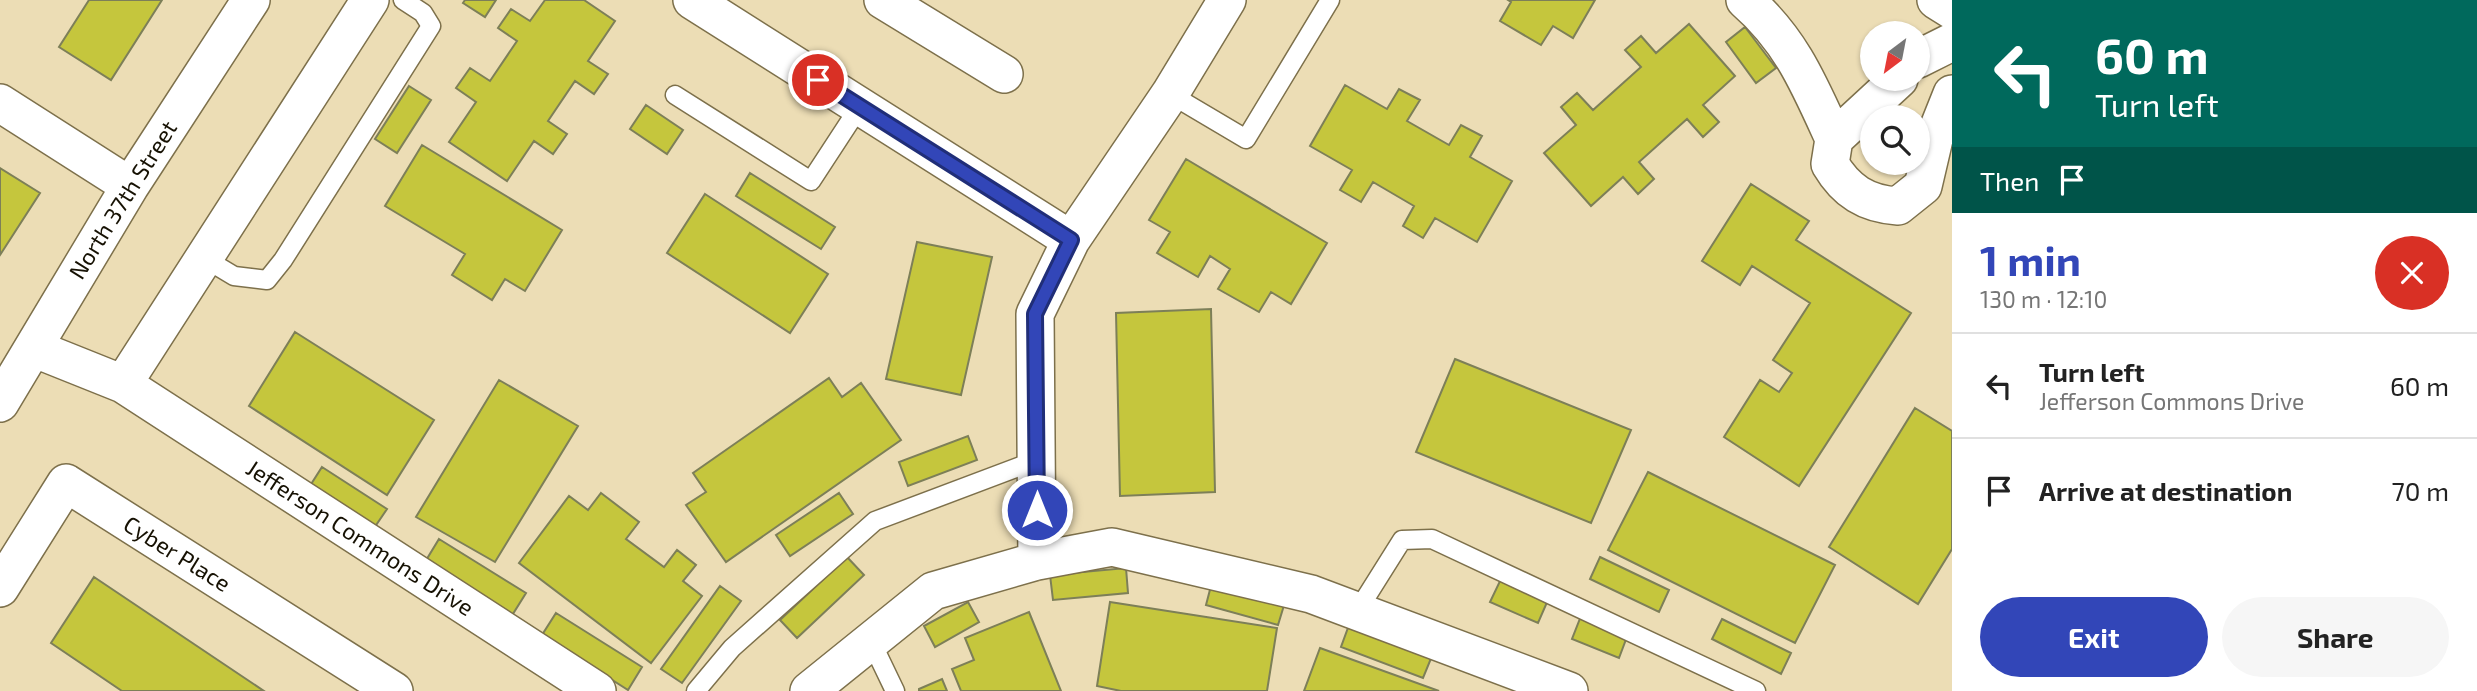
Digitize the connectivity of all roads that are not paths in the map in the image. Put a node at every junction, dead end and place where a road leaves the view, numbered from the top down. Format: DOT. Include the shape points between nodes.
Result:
graph roads {
  1 [pos="251,0"];
  2 [pos="370,0"];
  3 [pos="403,0"];
  4 [pos="692,0"];
  5 [pos="883,0"];
  6 [pos="1227,0"];
  7 [pos="1331,0"];
  8 [pos="1745,0"];
  9 [pos="1936,0"];
  10 [pos="1952,10"];
  11 [pos="1952,42"];
  12 [pos="1930,53"];
  13 [pos="1004,74"];
  14 [pos="1886,91"];
  15 [pos="1170,94"];
  16 [pos="1952,94"];
  17 [pos="675,95"];
  18 [pos="0,103"];
  19 [pos="860,106"];
  20 [pos="1834,139"];
  21 [pos="130,186"];
  22 [pos="1937,188"];
  23 [pos="1071,240"];
  24 [pos="204,258"];
  25 [pos="33,348"];
  26 [pos="123,384"];
  27 [pos="0,402"];
  28 [pos="1037,460"];
  29 [pos="1037,561"];
  30 [pos="0,587"];
  31 [pos="1358,611"];
  32 [pos="871,641"];
  33 [pos="394,691"];
  34 [pos="597,691"];
  35 [pos="696,691"];
  36 [pos="809,691"];
  37 [pos="895,691"];
  38 [pos="1569,691"];
  39 [pos="1756,691"];
  1 -- 21 [label="street, North 37th Street"];
  2 -- 24 [label="street"];
  3 -- 24 [label="lane" via="431,26 284,260 267,280 234,276"];
  4 -- 19 [label="street"];
  5 -- 13 [label="street"];
  6 -- 15 [label="street"];
  7 -- 15 [label="lane" via="1246,139"];
  8 -- 20 [label="street" via="1785,40"];
  9 -- 10 [label="street"];
  11 -- 12 [label="street"];
  14 -- 20 [label="street"];
  15 -- 23 [label="street"];
  16 -- 22 [label="street" via="1934,139"];
  17 -- 19 [label="lane" via="811,181"];
  18 -- 21 [label="street"];
  19 -- 23 [label="street"];
  20 -- 22 [label="street" via="1830,164 1842,183 1876,204 1898,206"];
  21 -- 25 [label="street, North 37th Street"];
  23 -- 28 [label="street" via="1035,314"];
  24 -- 26 [label="street"];
  25 -- 26 [label="street, Jefferson Commons Drive"];
  25 -- 27 [label="street, North 37th Street"];
  26 -- 34 [label="street, Jefferson Commons Drive"];
  28 -- 29 [label="street"];
  28 -- 35 [label="lane" via="875,520 732,648"];
  29 -- 31 [label="street" via="1112,547 1311,594"];
  29 -- 32 [label="street" via="933,591"];
  30 -- 33 [label="street, Cyber Place" via="66,483"];
  31 -- 38 [label="street"];
  31 -- 39 [label="lane" via="1402,540 1432,539"];
  32 -- 36 [label="street"];
  32 -- 37 [label="lane"];
}
